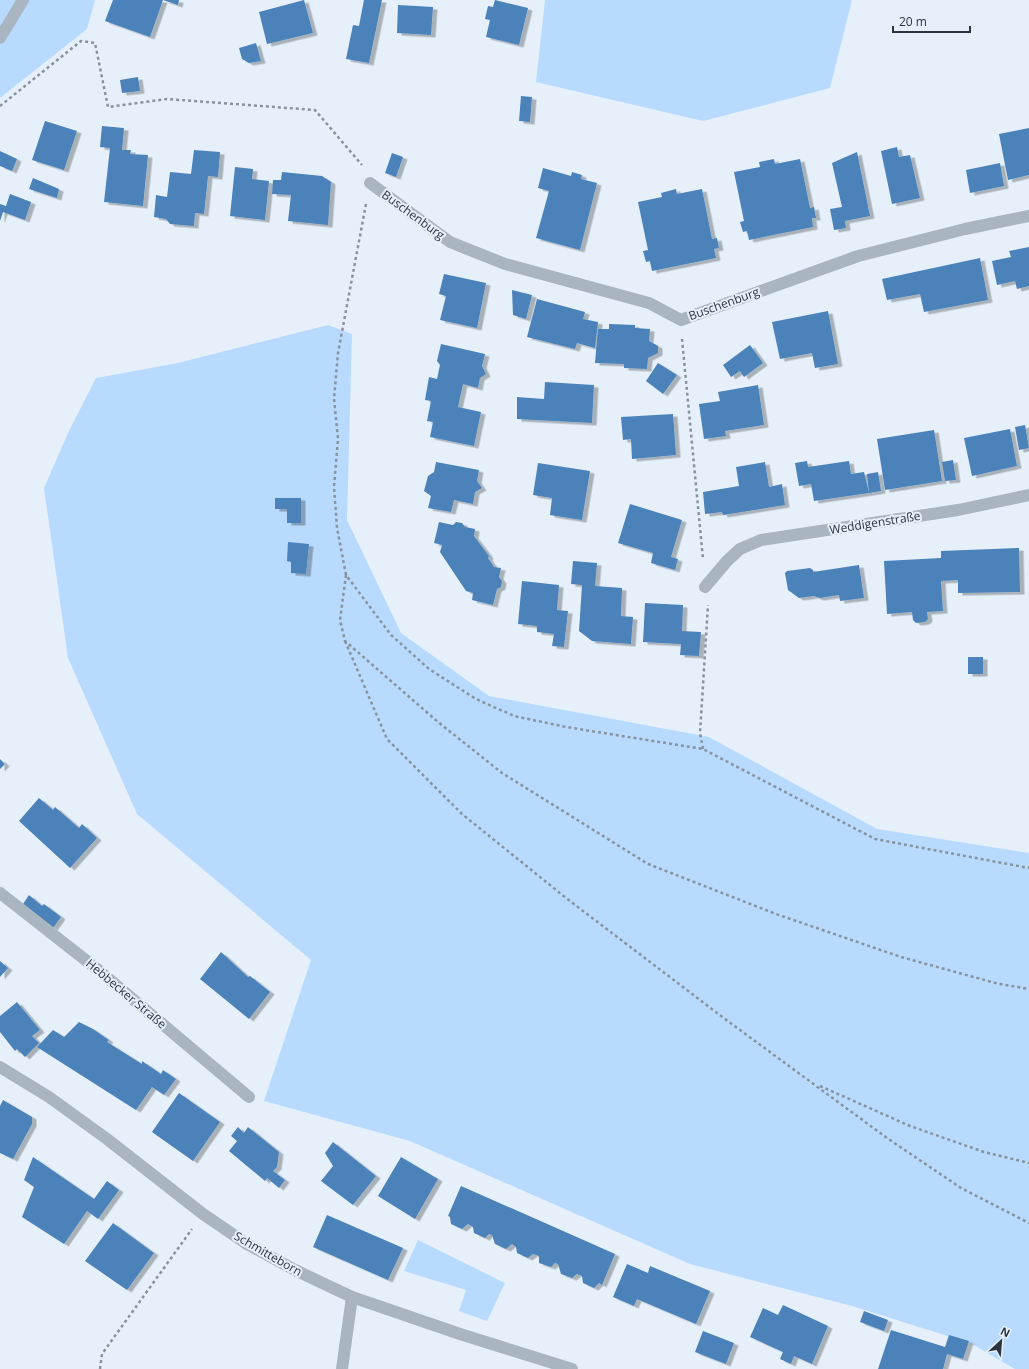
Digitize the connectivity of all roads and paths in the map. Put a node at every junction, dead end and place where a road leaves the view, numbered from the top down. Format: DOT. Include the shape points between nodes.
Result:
graph roads {
  1 [pos="23,0"];
  2 [pos="0,38"];
  3 [pos="0,106"];
  4 [pos="370,183"];
  5 [pos="1029,216"];
  6 [pos="681,320"];
  7 [pos="1029,495"];
  8 [pos="346,575"];
  9 [pos="705,587"];
  10 [pos="345,641"];
  11 [pos="703,749"];
  12 [pos="1029,868"];
  13 [pos="0,893"];
  14 [pos="1029,989"];
  15 [pos="0,1067"];
  16 [pos="815,1084"];
  17 [pos="249,1097"];
  18 [pos="1029,1163"];
  19 [pos="203,1214"];
  20 [pos="1029,1223"];
  21 [pos="352,1297"];
  22 [pos="532,1363"];
  23 [pos="100,1369"];
  24 [pos="342,1369"];
  25 [pos="572,1369"];
  1 -- 2 [label="street"];
  3 -- 4 [label="path" via="82,41 95,43 108,107 167,99 316,110 361,162"];
  4 -- 6 [label="street, Buschenburg" via="450,242 505,264 649,303"];
  4 -- 8 [label="path" via="338,353 334,399 338,439 334,487 336,528"];
  5 -- 6 [label="street, Buschenburg" via="965,228 858,256"];
  6 -- 9 [label="path"];
  7 -- 9 [label="street, Weddigenstraße" via="958,510 762,540 740,549"];
  8 -- 10 [label="path" via="340,620"];
  8 -- 11 [label="path" via="391,635 429,669 476,699 522,717 566,727"];
  9 -- 11 [label="path" via="708,604 700,733"];
  10 -- 14 [label="path" via="438,722 502,773 648,864 776,914 901,957 999,984"];
  10 -- 16 [label="path" via="387,739 462,814 572,903"];
  11 -- 12 [label="path" via="875,839"];
  13 -- 17 [label="street, Hebbecker Straße"];
  15 -- 19 [label="street, Schmitteborn" via="49,1097 107,1138"];
  16 -- 18 [label="path" via="910,1126 984,1152"];
  16 -- 20 [label="path" via="887,1138 961,1188"];
  19 -- 21 [label="street, Schmitteborn" via="268,1255"];
  19 -- 23 [label="path" via="102,1354"];
  21 -- 22 [label="street, Schmitteborn"];
  21 -- 24 [label="street"];
  22 -- 25 [label="street, Schmitteborn"];
}
